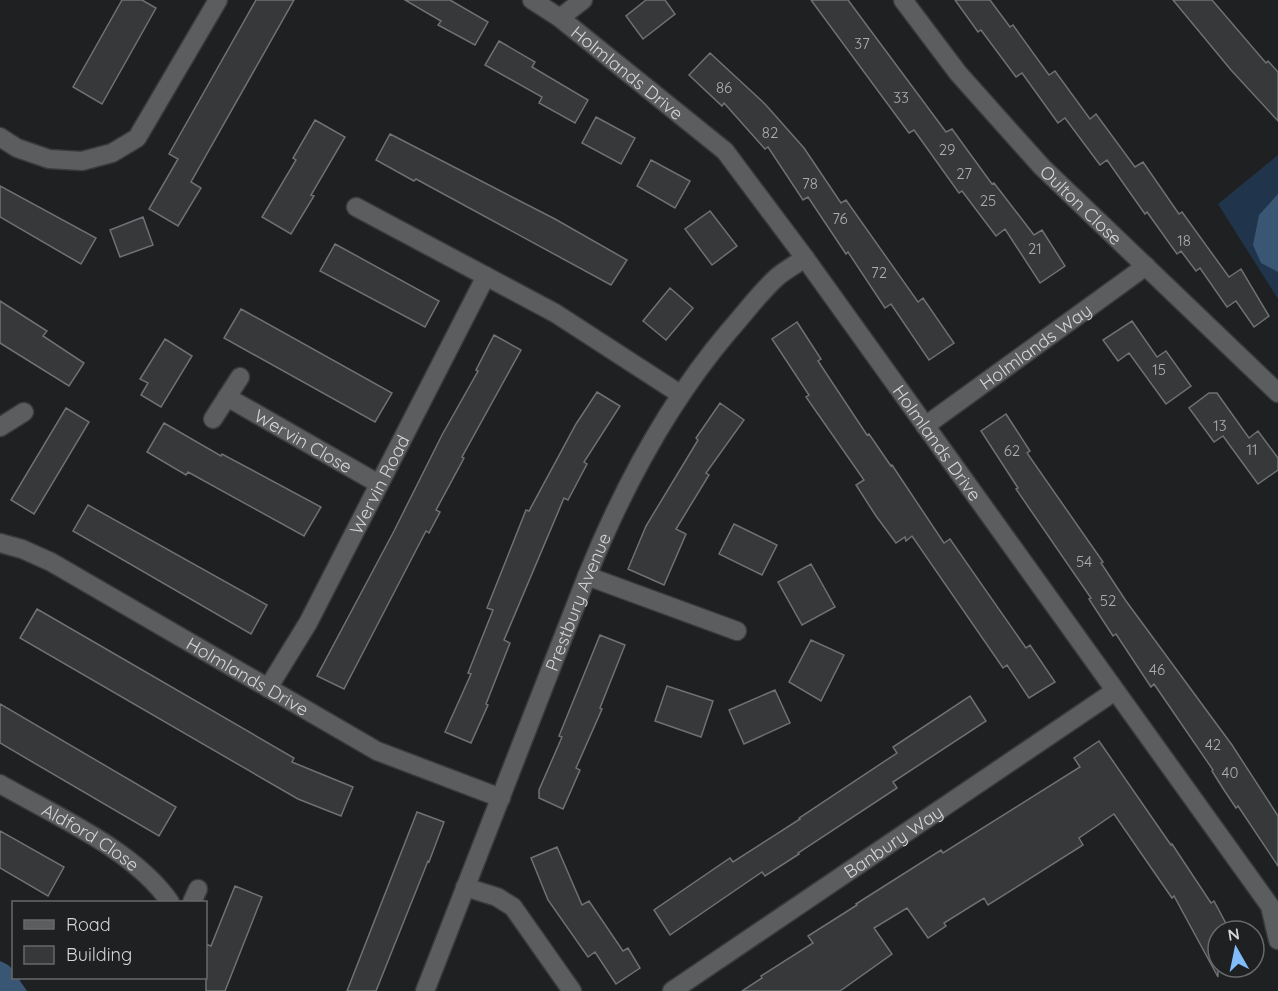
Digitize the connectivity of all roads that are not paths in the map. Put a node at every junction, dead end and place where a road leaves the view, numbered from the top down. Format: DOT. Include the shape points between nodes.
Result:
graph roads {
  1 [pos="218,0"];
  2 [pos="532,0"];
  3 [pos="583,0"];
  4 [pos="903,0"];
  5 [pos="560,18"];
  6 [pos="0,137"];
  7 [pos="356,207"];
  8 [pos="805,258"];
  9 [pos="1146,266"];
  10 [pos="486,276"];
  11 [pos="240,377"];
  12 [pos="1278,393"];
  13 [pos="680,394"];
  14 [pos="227,397"];
  15 [pos="24,412"];
  16 [pos="213,419"];
  17 [pos="925,426"];
  18 [pos="0,427"];
  19 [pos="379,484"];
  20 [pos="0,543"];
  21 [pos="586,576"];
  22 [pos="737,631"];
  23 [pos="268,688"];
  24 [pos="1115,691"];
  25 [pos="0,784"];
  26 [pos="501,798"];
  27 [pos="465,887"];
  28 [pos="168,901"];
  29 [pos="1278,940"];
  30 [pos="425,991"];
  31 [pos="572,991"];
  32 [pos="672,991"];
  1 -- 6 [label="street" via="137,138 112,153 82,160 49,159 17,148"];
  2 -- 5 [label="street, Holmlands Drive"];
  3 -- 5 [label="street"];
  4 -- 9 [label="street, Oulton Close" via="958,73 1042,166"];
  5 -- 8 [label="street, Holmlands Drive" via="725,151"];
  7 -- 10 [label="street"];
  8 -- 13 [label="street, Prestbury Avenue" via="776,279"];
  8 -- 17 [label="street, Holmlands Drive"];
  9 -- 12 [label="street, Oulton Close"];
  9 -- 17 [label="street, Holmlands Way"];
  10 -- 13 [label="street" via="555,313"];
  10 -- 19 [label="street, Wervin Road"];
  11 -- 14 [label="street"];
  13 -- 21 [label="street, Prestbury Avenue" via="637,466"];
  14 -- 16 [label="street"];
  14 -- 19 [label="street, Wervin Close"];
  15 -- 18 [label="street"];
  17 -- 24 [label="street, Holmlands Drive"];
  19 -- 23 [label="street, Wervin Road" via="308,623"];
  20 -- 23 [label="street, Holmlands Drive" via="51,561"];
  21 -- 22 [label="street"];
  21 -- 26 [label="street, Prestbury Avenue"];
  23 -- 26 [label="street, Holmlands Drive" via="377,751"];
  24 -- 29 [label="street, Holmlands Drive" via="1270,906"];
  24 -- 32 [label="street, Banbury Way"];
  25 -- 28 [label="street, Aldford Close" via="137,866"];
  26 -- 27 [label="street, Prestbury Avenue"];
  27 -- 30 [label="street, Prestbury Avenue"];
  27 -- 31 [label="street" via="497,897 513,907"];
}
